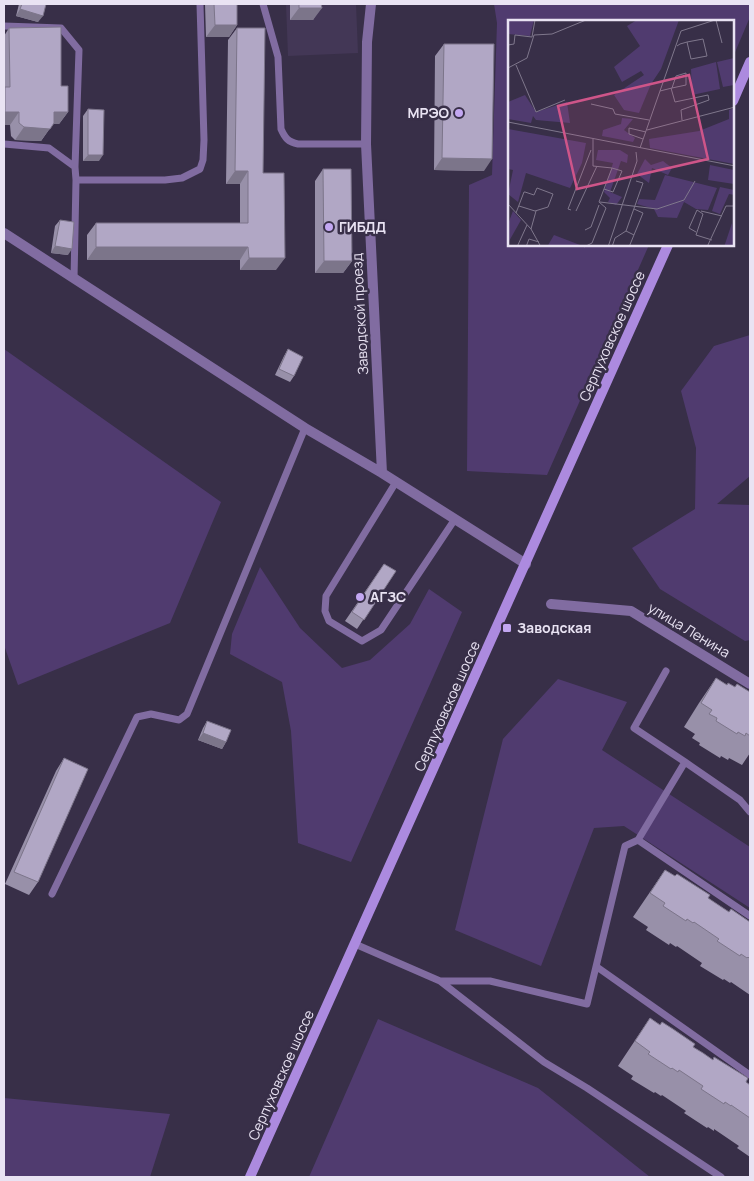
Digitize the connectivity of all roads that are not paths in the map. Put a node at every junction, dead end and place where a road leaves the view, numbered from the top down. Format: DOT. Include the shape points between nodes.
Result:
graph roads {
  1 [pos="200,4"];
  2 [pos="263,4"];
  3 [pos="371,4"];
  4 [pos="4,26"];
  5 [pos="750,62"];
  6 [pos="734,99"];
  7 [pos="4,144"];
  8 [pos="366,144"];
  9 [pos="74,167"];
  10 [pos="76,180"];
  11 [pos="4,233"];
  12 [pos="668,246"];
  13 [pos="74,280"];
  14 [pos="305,428"];
  15 [pos="382,473"];
  16 [pos="396,482"];
  17 [pos="455,519"];
  18 [pos="526,564"];
  19 [pos="551,604"];
  20 [pos="666,671"];
  21 [pos="750,684"];
  22 [pos="684,762"];
  23 [pos="750,812"];
  24 [pos="638,840"];
  25 [pos="52,894"];
  26 [pos="750,916"];
  27 [pos="355,944"];
  28 [pos="596,967"];
  29 [pos="440,981"];
  30 [pos="750,1075"];
  31 [pos="250,1177"];
  32 [pos="721,1177"];
  1 -- 10 [label="lane" via="204,140 200,169 182,178 165,180"];
  2 -- 8 [label="lane" via="278,57 284,137 298,144"];
  3 -- 8 [label="street, Заводской проезд" via="367,42"];
  4 -- 9 [label="lane" via="61,28 79,50"];
  5 -- 6 [label="main road"];
  7 -- 9 [label="lane" via="49,148"];
  8 -- 15 [label="street, Заводской проезд"];
  9 -- 10 [label="lane"];
  10 -- 13 [label="lane"];
  11 -- 13 [label="street"];
  12 -- 18 [label="main road, Серпуховское шоссе"];
  13 -- 14 [label="street"];
  14 -- 15 [label="street"];
  14 -- 25 [label="lane" via="187,714 179,720 151,714 137,716"];
  15 -- 16 [label="street"];
  16 -- 17 [label="street"];
  16 -- 17 [label="lane" via="326,596 325,611 329,622 362,640 381,630"];
  17 -- 18 [label="street"];
  18 -- 27 [label="main road, Серпуховское шоссе"];
  19 -- 21 [label="street, улица Ленина" via="631,611"];
  20 -- 22 [label="lane" via="634,728"];
  22 -- 23 [label="lane" via="740,800"];
  22 -- 24 [label="lane"];
  24 -- 26 [label="lane"];
  24 -- 28 [label="lane" via="625,846"];
  27 -- 29 [label="lane"];
  27 -- 31 [label="main road, Серпуховское шоссе"];
  28 -- 29 [label="lane" via="588,1004 490,981"];
  28 -- 30 [label="lane"];
  29 -- 32 [label="lane" via="544,1062"];
}
